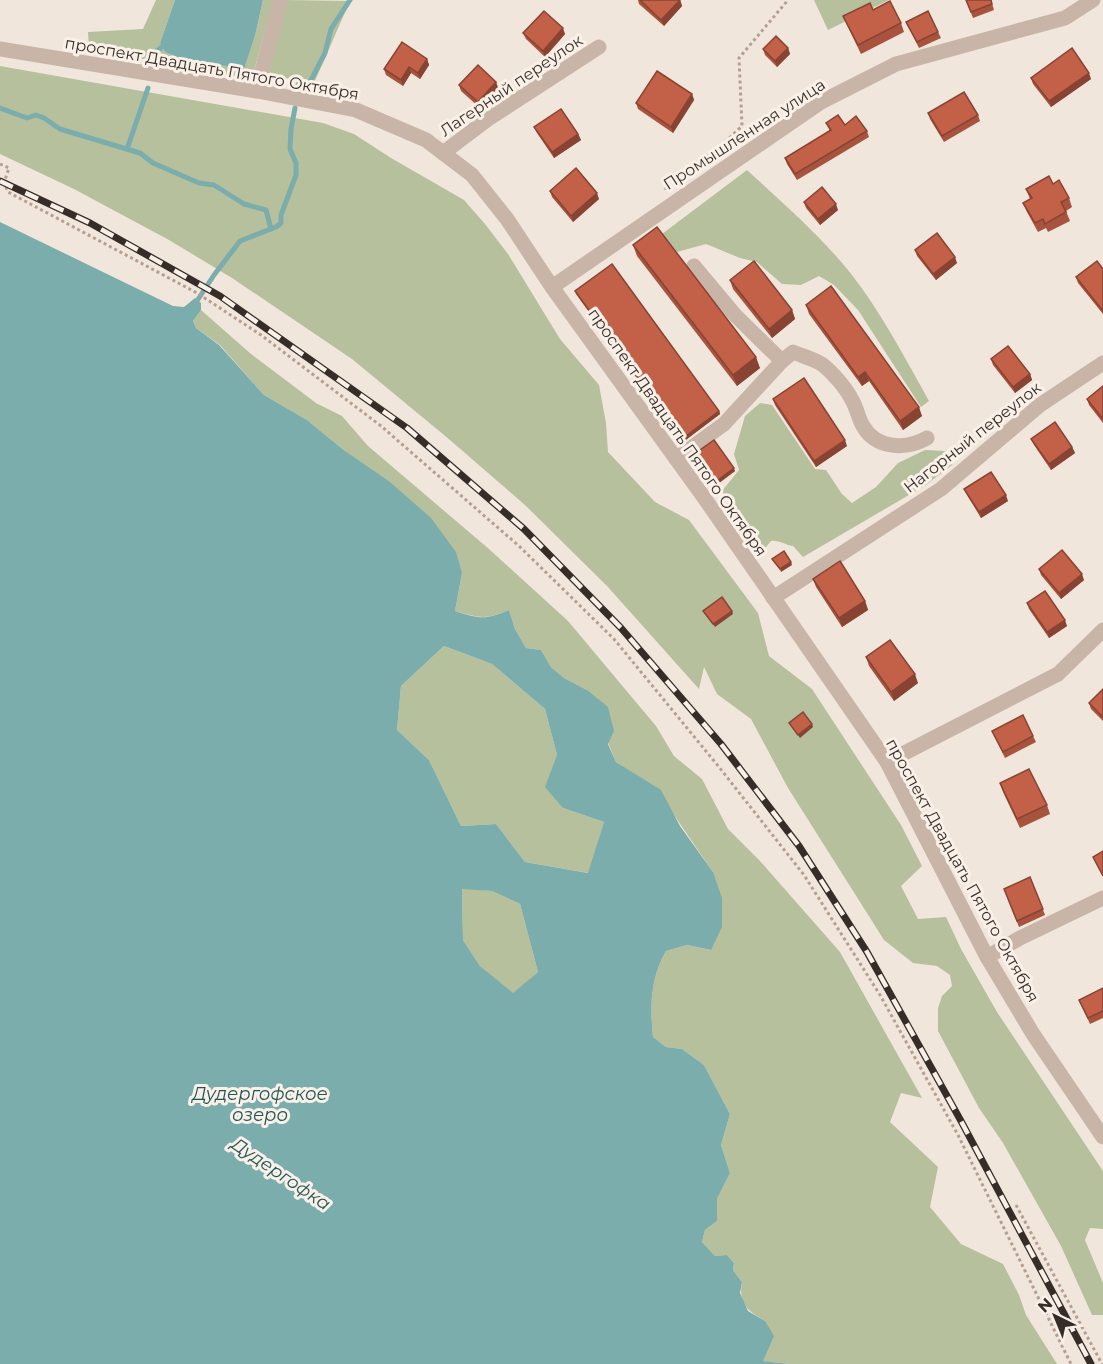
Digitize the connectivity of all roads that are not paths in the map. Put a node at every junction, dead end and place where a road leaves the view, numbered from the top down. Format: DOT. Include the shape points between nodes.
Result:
graph roads {
  1 [pos="280,0"];
  2 [pos="1094,0"];
  3 [pos="599,47"];
  4 [pos="0,49"];
  5 [pos="257,91"];
  6 [pos="443,153"];
  7 [pos="694,266"];
  8 [pos="552,287"];
  9 [pos="782,361"];
  10 [pos="1103,363"];
  11 [pos="927,438"];
  12 [pos="676,459"];
  13 [pos="773,598"];
  14 [pos="1103,630"];
  15 [pos="887,762"];
  16 [pos="1103,898"];
  17 [pos="987,957"];
  18 [pos="1103,1137"];
  1 -- 5 [label="street"];
  2 -- 8 [label="street, Промышленная улица" via="1065,18 896,64 821,102"];
  3 -- 6 [label="street, Лагерный переулок"];
  4 -- 5 [label="street, проспект Двадцать Пятого Октября"];
  5 -- 6 [label="street, проспект Двадцать Пятого Октября" via="356,111 426,140"];
  6 -- 8 [label="street, проспект Двадцать Пятого Октября" via="471,175 507,219"];
  7 -- 9 [label="street" via="735,315"];
  8 -- 12 [label="street, проспект Двадцать Пятого Октября"];
  9 -- 11 [label="street" via="793,352 822,364 852,400 872,438 884,445 916,444"];
  9 -- 12 [label="street" via="724,424"];
  10 -- 13 [label="street, Нагорный переулок" via="1040,405 941,489"];
  12 -- 13 [label="street, проспект Двадцать Пятого Октября"];
  13 -- 15 [label="street, проспект Двадцать Пятого Октября"];
  14 -- 15 [label="street" via="1058,674"];
  15 -- 17 [label="street, проспект Двадцать Пятого Октября"];
  16 -- 17 [label="street"];
  17 -- 18 [label="street, проспект Двадцать Пятого Октября" via="1033,1034"];
}
